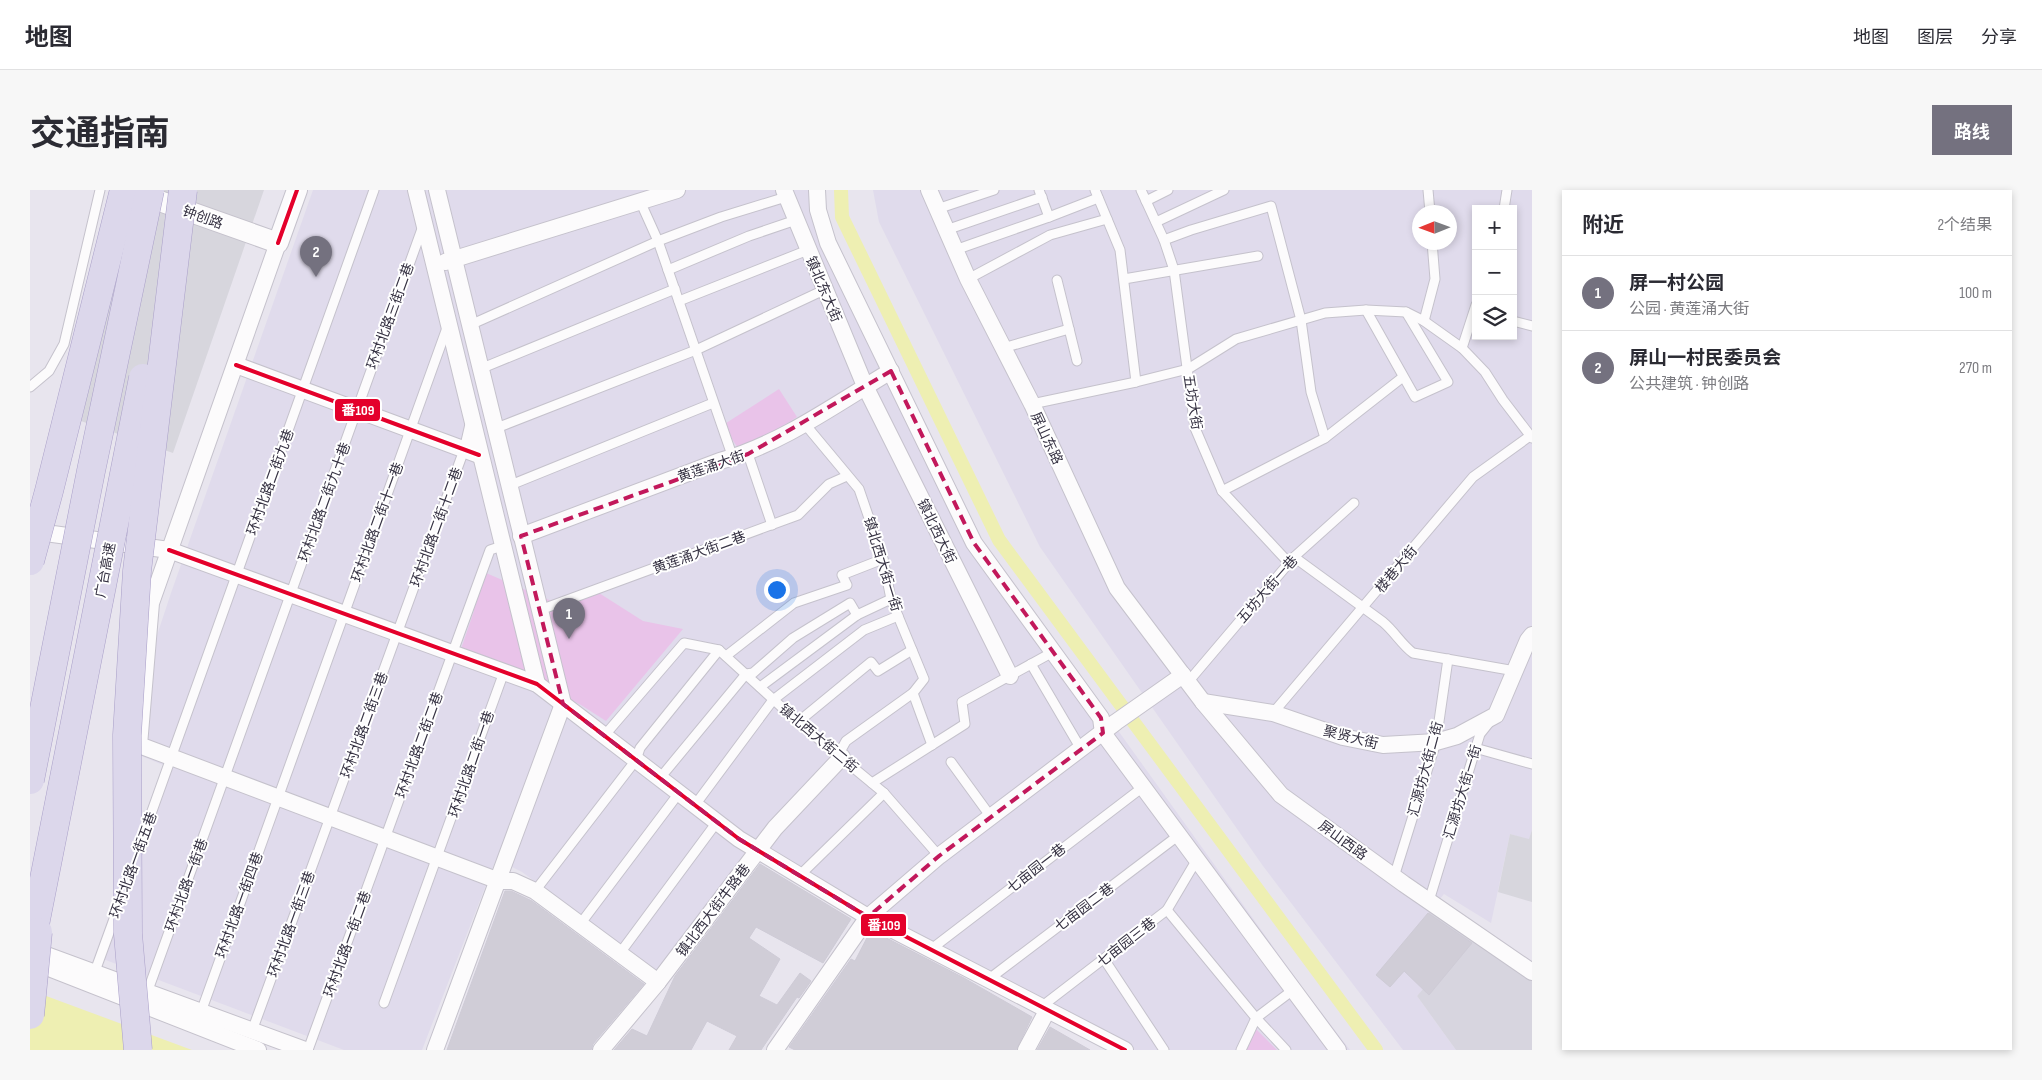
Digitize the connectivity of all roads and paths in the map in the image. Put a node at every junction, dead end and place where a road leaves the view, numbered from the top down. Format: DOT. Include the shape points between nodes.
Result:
graph roads {
  1 [pos="100,190"];
  2 [pos="124,190"];
  3 [pos="128,190"];
  4 [pos="150,190"];
  5 [pos="182,190"];
  6 [pos="297,190"];
  7 [pos="374,190"];
  8 [pos="416,190"];
  9 [pos="438,190"];
  10 [pos="677,190"];
  11 [pos="817,190"];
  12 [pos="929,190"];
  13 [pos="994,190"];
  14 [pos="1141,190"];
  15 [pos="1168,190"];
  16 [pos="1224,190"];
  17 [pos="1428,190"];
  18 [pos="1507,190"];
  19 [pos="785,193"];
  20 [pos="1040,193"];
  21 [pos="1097,194"];
  22 [pos="640,201"];
  23 [pos="1146,201"];
  24 [pos="1429,205"];
  25 [pos="1505,205"];
  26 [pos="937,209"];
  27 [pos="1049,217"];
  28 [pos="1107,218"];
  29 [pos="796,220"];
  30 [pos="1156,222"];
  31 [pos="424,223"];
  32 [pos="946,230"];
  33 [pos="1164,240"];
  34 [pos="658,241"];
  35 [pos="278,243"];
  36 [pos="808,250"];
  37 [pos="955,250"];
  38 [pos="1433,250"];
  39 [pos="1258,256"];
  40 [pos="454,259"];
  41 [pos="434,264"];
  42 [pos="668,270"];
  43 [pos="1174,270"];
  44 [pos="968,279"];
  45 [pos="1124,279"];
  46 [pos="1057,280"];
  47 [pos="674,289"];
  48 [pos="824,290"];
  49 [pos="679,301"];
  50 [pos="1366,310"];
  51 [pos="1406,312"];
  52 [pos="1472,317"];
  53 [pos="1301,320"];
  54 [pos="1424,321"];
  55 [pos="1517,322"];
  56 [pos="448,324"];
  57 [pos="470,325"];
  58 [pos="1532,326"];
  59 [pos="1069,329"];
  60 [pos="1003,348"];
  61 [pos="1462,348"];
  62 [pos="696,350"];
  63 [pos="1077,361"];
  64 [pos="236,365"];
  65 [pos="480,369"];
  66 [pos="1188,369"];
  67 [pos="891,371"];
  68 [pos="1403,377"];
  69 [pos="1136,382"];
  70 [pos="865,386"];
  71 [pos="30,387"];
  72 [pos="303,390"];
  73 [pos="713,403"];
  74 [pos="1032,404"];
  75 [pos="357,410"];
  76 [pos="471,420"];
  77 [pos="804,423"];
  78 [pos="494,429"];
  79 [pos="410,430"];
  80 [pos="1531,437"];
  81 [pos="1325,438"];
  82 [pos="464,450"];
  83 [pos="479,456"];
  84 [pos="740,456"];
  85 [pos="91,471"];
  86 [pos="847,476"];
  87 [pos="508,486"];
  88 [pos="1222,491"];
  89 [pos="1354,503"];
  90 [pos="772,524"];
  91 [pos="30,531"];
  92 [pos="521,536"];
  93 [pos="502,546"];
  94 [pos="169,550"];
  95 [pos="883,559"];
  96 [pos="1291,560"];
  97 [pos="30,561"];
  98 [pos="237,574"];
  99 [pos="290,594"];
  100 [pos="891,599"];
  101 [pos="1362,608"];
  102 [pos="540,610"];
  103 [pos="344,614"];
  104 [pos="857,615"];
  105 [pos="898,616"];
  106 [pos="397,633"];
  107 [pos="1532,635"];
  108 [pos="912,650"];
  109 [pos="1528,651"];
  110 [pos="1053,652"];
  111 [pos="453,653"];
  112 [pos="723,653"];
  113 [pos="1448,659"];
  114 [pos="1030,664"];
  115 [pos="1515,671"];
  116 [pos="504,672"];
  117 [pos="746,674"];
  118 [pos="1010,676"];
  119 [pos="1186,679"];
  120 [pos="537,684"];
  121 [pos="760,687"];
  122 [pos="913,693"];
  123 [pos="30,696"];
  124 [pos="773,700"];
  125 [pos="1204,702"];
  126 [pos="563,704"];
  127 [pos="1273,713"];
  128 [pos="1496,715"];
  129 [pos="798,722"];
  130 [pos="1103,733"];
  131 [pos="604,736"];
  132 [pos="1436,742"];
  133 [pos="932,745"];
  134 [pos="1475,748"];
  135 [pos="1081,749"];
  136 [pos="172,757"];
  137 [pos="842,757"];
  138 [pos="636,760"];
  139 [pos="951,762"];
  140 [pos="1532,764"];
  141 [pos="224,777"];
  142 [pos="660,778"];
  143 [pos="30,780"];
  144 [pos="872,783"];
  145 [pos="1143,787"];
  146 [pos="884,792"];
  147 [pos="679,793"];
  148 [pos="278,797"];
  149 [pos="695,805"];
  150 [pos="330,817"];
  151 [pos="991,817"];
  152 [pos="717,822"];
  153 [pos="1179,835"];
  154 [pos="386,838"];
  155 [pos="758,850"];
  156 [pos="939,856"];
  157 [pos="438,857"];
  158 [pos="1196,862"];
  159 [pos="48,865"];
  160 [pos="798,876"];
  161 [pos="1394,877"];
  162 [pos="499,881"];
  163 [pos="535,891"];
  164 [pos="1429,901"];
  165 [pos="1167,910"];
  166 [pos="868,917"];
  167 [pos="581,924"];
  168 [pos="30,950"];
  169 [pos="930,950"];
  170 [pos="620,953"];
  171 [pos="1104,959"];
  172 [pos="30,961"];
  173 [pos="1532,972"];
  174 [pos="94,974"];
  175 [pos="989,979"];
  176 [pos="658,982"];
  177 [pos="1293,990"];
  178 [pos="147,993"];
  179 [pos="384,1003"];
  180 [pos="1044,1009"];
  181 [pos="201,1012"];
  182 [pos="30,1015"];
  183 [pos="1256,1018"];
  184 [pos="252,1031"];
  185 [pos="138,1050"];
  186 [pos="258,1050"];
  187 [pos="306,1050"];
  188 [pos="435,1050"];
  189 [pos="601,1050"];
  190 [pos="776,1050"];
  191 [pos="1026,1050"];
  192 [pos="1125,1050"];
  193 [pos="1164,1050"];
  194 [pos="1241,1050"];
  195 [pos="1286,1050"];
  196 [pos="1338,1050"];
  1 -- 71 [label="lane" via="64,344 48,371"];
  2 -- 97 [label="highway, bridge"];
  3 -- 35 [label="street, 钟创路"];
  4 -- 85 [label="highway, bridge"];
  5 -- 159 [label="highway, 广台高速, bridge"];
  5 -- 185 [label="highway, bridge" via="137,571 128,725 128,934"];
  6 -- 35 [label="street"];
  7 -- 72 [label="lane, 环村北路二街九巷"];
  8 -- 31 [label="street"];
  9 -- 40 [label="street"];
  10 -- 22 [label="street"];
  11 -- 67 [label="street" via="818,210 828,243"];
  12 -- 26 [label="street, 屏山东路"];
  13 -- 26 [label="lane"];
  14 -- 23 [label="lane, 五坊大街"];
  15 -- 23 [label="lane"];
  16 -- 30 [label="lane"];
  17 -- 24 [label="lane"];
  18 -- 25 [label="lane"];
  19 -- 29 [label="street, 镇北东大街"];
  19 -- 34 [label="lane"];
  20 -- 27 [label="lane"];
  20 -- 32 [label="lane"];
  21 -- 27 [label="lane"];
  21 -- 28 [label="lane"];
  22 -- 34 [label="lane"];
  22 -- 40 [label="street"];
  23 -- 30 [label="lane, 五坊大街"];
  26 -- 32 [label="street, 屏山东路"];
  27 -- 37 [label="lane"];
  28 -- 44 [label="lane" via="1050,235"];
  28 -- 45 [label="lane" via="1120,250"];
  29 -- 36 [label="street, 镇北东大街"];
  29 -- 42 [label="lane"];
  30 -- 33 [label="lane, 五坊大街"];
  31 -- 41 [label="street"];
  31 -- 75 [label="lane, 环村北路三街二巷"];
  32 -- 37 [label="street, 屏山东路"];
  33 -- 43 [label="lane, 五坊大街"];
  33 -- 53 [label="lane" via="1271,206"];
  34 -- 42 [label="lane"];
  34 -- 57 [label="lane"];
  35 -- 64 [label="street"];
  36 -- 48 [label="street, 镇北东大街"];
  36 -- 49 [label="lane"];
  37 -- 44 [label="street, 屏山东路"];
  38 -- 54 [label="lane" via="1435,279"];
  39 -- 43 [label="lane"];
  40 -- 41 [label="street"];
  40 -- 57 [label="street"];
  41 -- 56 [label="street"];
  42 -- 47 [label="lane"];
  43 -- 45 [label="lane"];
  43 -- 66 [label="lane, 五坊大街"];
  44 -- 60 [label="street, 屏山东路"];
  45 -- 69 [label="lane"];
  46 -- 59 [label="lane"];
  47 -- 49 [label="lane"];
  47 -- 65 [label="lane"];
  48 -- 62 [label="lane"];
  48 -- 70 [label="street, 镇北东大街"];
  49 -- 62 [label="lane"];
  50 -- 51 [label="lane"];
  50 -- 53 [label="lane" via="1325,313"];
  50 -- 68 [label="lane"];
  51 -- 54 [label="lane"];
  51 -- 68 [label="lane" via="1448,382 1415,397"];
  52 -- 61 [label="lane"];
  53 -- 66 [label="lane" via="1236,339"];
  53 -- 81 [label="lane" via="1311,392"];
  54 -- 61 [label="lane"];
  55 -- 58 [label="lane"];
  56 -- 76 [label="street"];
  56 -- 79 [label="lane, 环村北路二街十一巷"];
  57 -- 65 [label="street"];
  59 -- 60 [label="lane"];
  59 -- 63 [label="lane"];
  60 -- 74 [label="street, 屏山东路"];
  61 -- 80 [label="lane" via="1485,372"];
  62 -- 73 [label="lane"];
  62 -- 78 [label="lane"];
  64 -- 72 [label="street"];
  64 -- 94 [label="street"];
  65 -- 78 [label="street"];
  66 -- 69 [label="lane"];
  66 -- 88 [label="lane, 五坊大街" via="1195,428"];
  67 -- 70 [label="street, 黄莲涌大街"];
  67 -- 110 [label="street" via="974,543"];
  68 -- 81 [label="lane"];
  69 -- 74 [label="lane"];
  70 -- 77 [label="street, 黄莲涌大街"];
  70 -- 118 [label="street, 镇北西大街"];
  72 -- 75 [label="street"];
  72 -- 98 [label="lane, 环村北路二街九巷"];
  73 -- 84 [label="lane"];
  73 -- 87 [label="lane"];
  74 -- 119 [label="street, 屏山东路" via="1117,588"];
  75 -- 79 [label="street"];
  75 -- 99 [label="lane, 环村北路二街九十巷"];
  76 -- 82 [label="lane, 环村北路二街十二巷"];
  76 -- 83 [label="street"];
  77 -- 84 [label="street, 黄莲涌大街"];
  77 -- 86 [label="lane, 镇北西大街一街"];
  78 -- 87 [label="street"];
  79 -- 82 [label="street"];
  79 -- 103 [label="lane, 环村北路二街十一巷"];
  80 -- 101 [label="lane, 楼巷大街" via="1473,477"];
  81 -- 88 [label="lane"];
  82 -- 83 [label="street"];
  82 -- 106 [label="lane, 环村北路二街十二巷"];
  83 -- 93 [label="street"];
  84 -- 90 [label="lane"];
  84 -- 92 [label="street, 黄莲涌大街"];
  85 -- 123 [label="highway, bridge"];
  85 -- 143 [label="highway, bridge"];
  86 -- 90 [label="lane, 黄莲涌大街二巷" via="828,484 798,515"];
  86 -- 95 [label="lane, 镇北西大街一街" via="859,489"];
  87 -- 92 [label="street"];
  88 -- 96 [label="lane, 五坊大街"];
  89 -- 96 [label="lane, 五坊大街一巷"];
  90 -- 102 [label="lane, 黄莲涌大街二巷"];
  91 -- 94 [label="street"];
  92 -- 102 [label="street"];
  93 -- 111 [label="lane, 环村北路二街二巷" via="490,550"];
  93 -- 120 [label="street"];
  94 -- 98 [label="street"];
  94 -- 136 [label="street" via="152,603 139,745"];
  95 -- 100 [label="lane, 镇北西大街一街"];
  95 -- 112 [label="lane" via="842,574 847,585 794,603"];
  96 -- 101 [label="lane, 五坊大街"];
  96 -- 119 [label="lane, 五坊大街一巷"];
  98 -- 99 [label="street"];
  98 -- 136 [label="lane, 环村北路二街九巷"];
  99 -- 103 [label="street"];
  99 -- 141 [label="lane, 环村北路二街九十巷"];
  100 -- 104 [label="lane"];
  100 -- 105 [label="lane, 镇北西大街一街"];
  101 -- 113 [label="lane, 五坊大街" via="1392,630 1401,644 1413,653"];
  101 -- 127 [label="lane, 楼巷大街"];
  102 -- 126 [label="street"];
  103 -- 106 [label="street"];
  103 -- 148 [label="lane, 环村北路二街十一巷"];
  104 -- 117 [label="lane" via="850,603 793,638 752,673"];
  104 -- 121 [label="lane"];
  105 -- 108 [label="lane, 镇北西大街一街"];
  105 -- 124 [label="lane" via="864,630"];
  106 -- 111 [label="street"];
  106 -- 150 [label="lane, 环村北路二街三巷"];
  107 -- 109 [label="street, 汇源坊大街一街"];
  108 -- 122 [label="lane, 镇北西大街一街" via="924,679"];
  108 -- 129 [label="lane" via="878,671 871,662"];
  109 -- 115 [label="street, 汇源坊大街一街"];
  110 -- 114 [label="lane"];
  110 -- 130 [label="street" via="1102,718"];
  111 -- 116 [label="street"];
  111 -- 154 [label="lane, 环村北路二街二巷"];
  112 -- 117 [label="lane, 镇北西大街二街"];
  112 -- 131 [label="lane" via="684,643"];
  112 -- 138 [label="lane" via="640,748"];
  113 -- 115 [label="lane, 五坊大街"];
  113 -- 132 [label="lane, 汇源坊大街二街"];
  114 -- 118 [label="lane"];
  114 -- 135 [label="lane"];
  115 -- 128 [label="street, 汇源坊大街一街"];
  116 -- 120 [label="street"];
  116 -- 157 [label="lane, 环村北路二街一巷"];
  117 -- 121 [label="lane, 镇北西大街二街"];
  117 -- 142 [label="lane"];
  118 -- 133 [label="lane" via="962,702 965,724"];
  119 -- 125 [label="street, 屏山西路"];
  119 -- 130 [label="street" via="1150,698"];
  120 -- 126 [label="street"];
  121 -- 124 [label="lane, 镇北西大街二街"];
  122 -- 133 [label="lane"];
  122 -- 137 [label="lane, 镇北西大街牛路巷" via="846,741"];
  124 -- 129 [label="lane, 镇北西大街二街"];
  124 -- 149 [label="lane"];
  125 -- 127 [label="street, 聚贤大街"];
  125 -- 161 [label="street, 屏山西路" via="1281,795"];
  126 -- 131 [label="street"];
  126 -- 162 [label="street"];
  127 -- 132 [label="street, 聚贤大街" via="1343,737 1384,745"];
  128 -- 132 [label="street, 聚贤大街" via="1457,736"];
  128 -- 134 [label="lane, 汇源坊大街一街" via="1480,734"];
  129 -- 137 [label="lane, 镇北西大街二街"];
  130 -- 135 [label="street"];
  130 -- 145 [label="street"];
  131 -- 138 [label="street"];
  132 -- 161 [label="lane, 汇源坊大街二街"];
  133 -- 144 [label="lane"];
  134 -- 140 [label="lane"];
  134 -- 164 [label="lane, 汇源坊大街一街"];
  135 -- 151 [label="street"];
  136 -- 141 [label="street"];
  136 -- 174 [label="lane, 环村北路一街五巷"];
  137 -- 144 [label="lane, 镇北西大街二街"];
  137 -- 155 [label="street, 镇北西大街牛路巷"];
  138 -- 142 [label="street"];
  138 -- 163 [label="lane"];
  139 -- 151 [label="lane"];
  141 -- 148 [label="street"];
  141 -- 178 [label="lane, 环村北路一街巷"];
  142 -- 147 [label="street"];
  144 -- 146 [label="lane, 镇北西大街二街"];
  145 -- 153 [label="street"];
  145 -- 169 [label="lane, 七亩园一巷"];
  146 -- 156 [label="lane, 镇北西大街二街"];
  146 -- 160 [label="lane"];
  147 -- 149 [label="street"];
  147 -- 167 [label="lane"];
  148 -- 150 [label="street"];
  148 -- 181 [label="lane, 环村北路一街四巷"];
  149 -- 152 [label="street"];
  150 -- 154 [label="street"];
  150 -- 184 [label="lane, 环村北路一街三巷"];
  151 -- 156 [label="street"];
  152 -- 155 [label="street"];
  152 -- 170 [label="lane"];
  153 -- 158 [label="street"];
  153 -- 175 [label="lane, 七亩园二巷"];
  154 -- 157 [label="street"];
  154 -- 187 [label="lane, 环村北路一街二巷"];
  155 -- 160 [label="street"];
  155 -- 176 [label="street, 镇北西大街牛路巷"];
  156 -- 166 [label="street"];
  157 -- 162 [label="street"];
  157 -- 179 [label="lane, 环村北路二街一巷"];
  158 -- 165 [label="lane, 七亩园三巷"];
  158 -- 177 [label="street"];
  159 -- 168 [label="highway, 广台高速, bridge"];
  159 -- 182 [label="highway, bridge" via="34,960"];
  160 -- 166 [label="street"];
  161 -- 164 [label="street, 屏山西路"];
  162 -- 163 [label="street" via="513,881"];
  162 -- 188 [label="street"];
  163 -- 167 [label="street"];
  164 -- 173 [label="street, 屏山西路"];
  165 -- 171 [label="lane, 七亩园三巷"];
  165 -- 183 [label="lane"];
  166 -- 169 [label="street"];
  166 -- 190 [label="street"];
  167 -- 170 [label="street"];
  168 -- 174 [label="street"];
  169 -- 175 [label="street"];
  170 -- 176 [label="street"];
  171 -- 180 [label="lane, 七亩园三巷"];
  171 -- 193 [label="lane"];
  172 -- 186 [label="street"];
  174 -- 178 [label="street"];
  175 -- 180 [label="street"];
  176 -- 189 [label="street, 镇北西大街牛路巷"];
  177 -- 183 [label="lane"];
  177 -- 196 [label="street"];
  178 -- 181 [label="street"];
  180 -- 191 [label="street"];
  180 -- 192 [label="street"];
  181 -- 184 [label="street"];
  183 -- 194 [label="lane"];
  183 -- 195 [label="lane"];
  184 -- 187 [label="street"];
}
